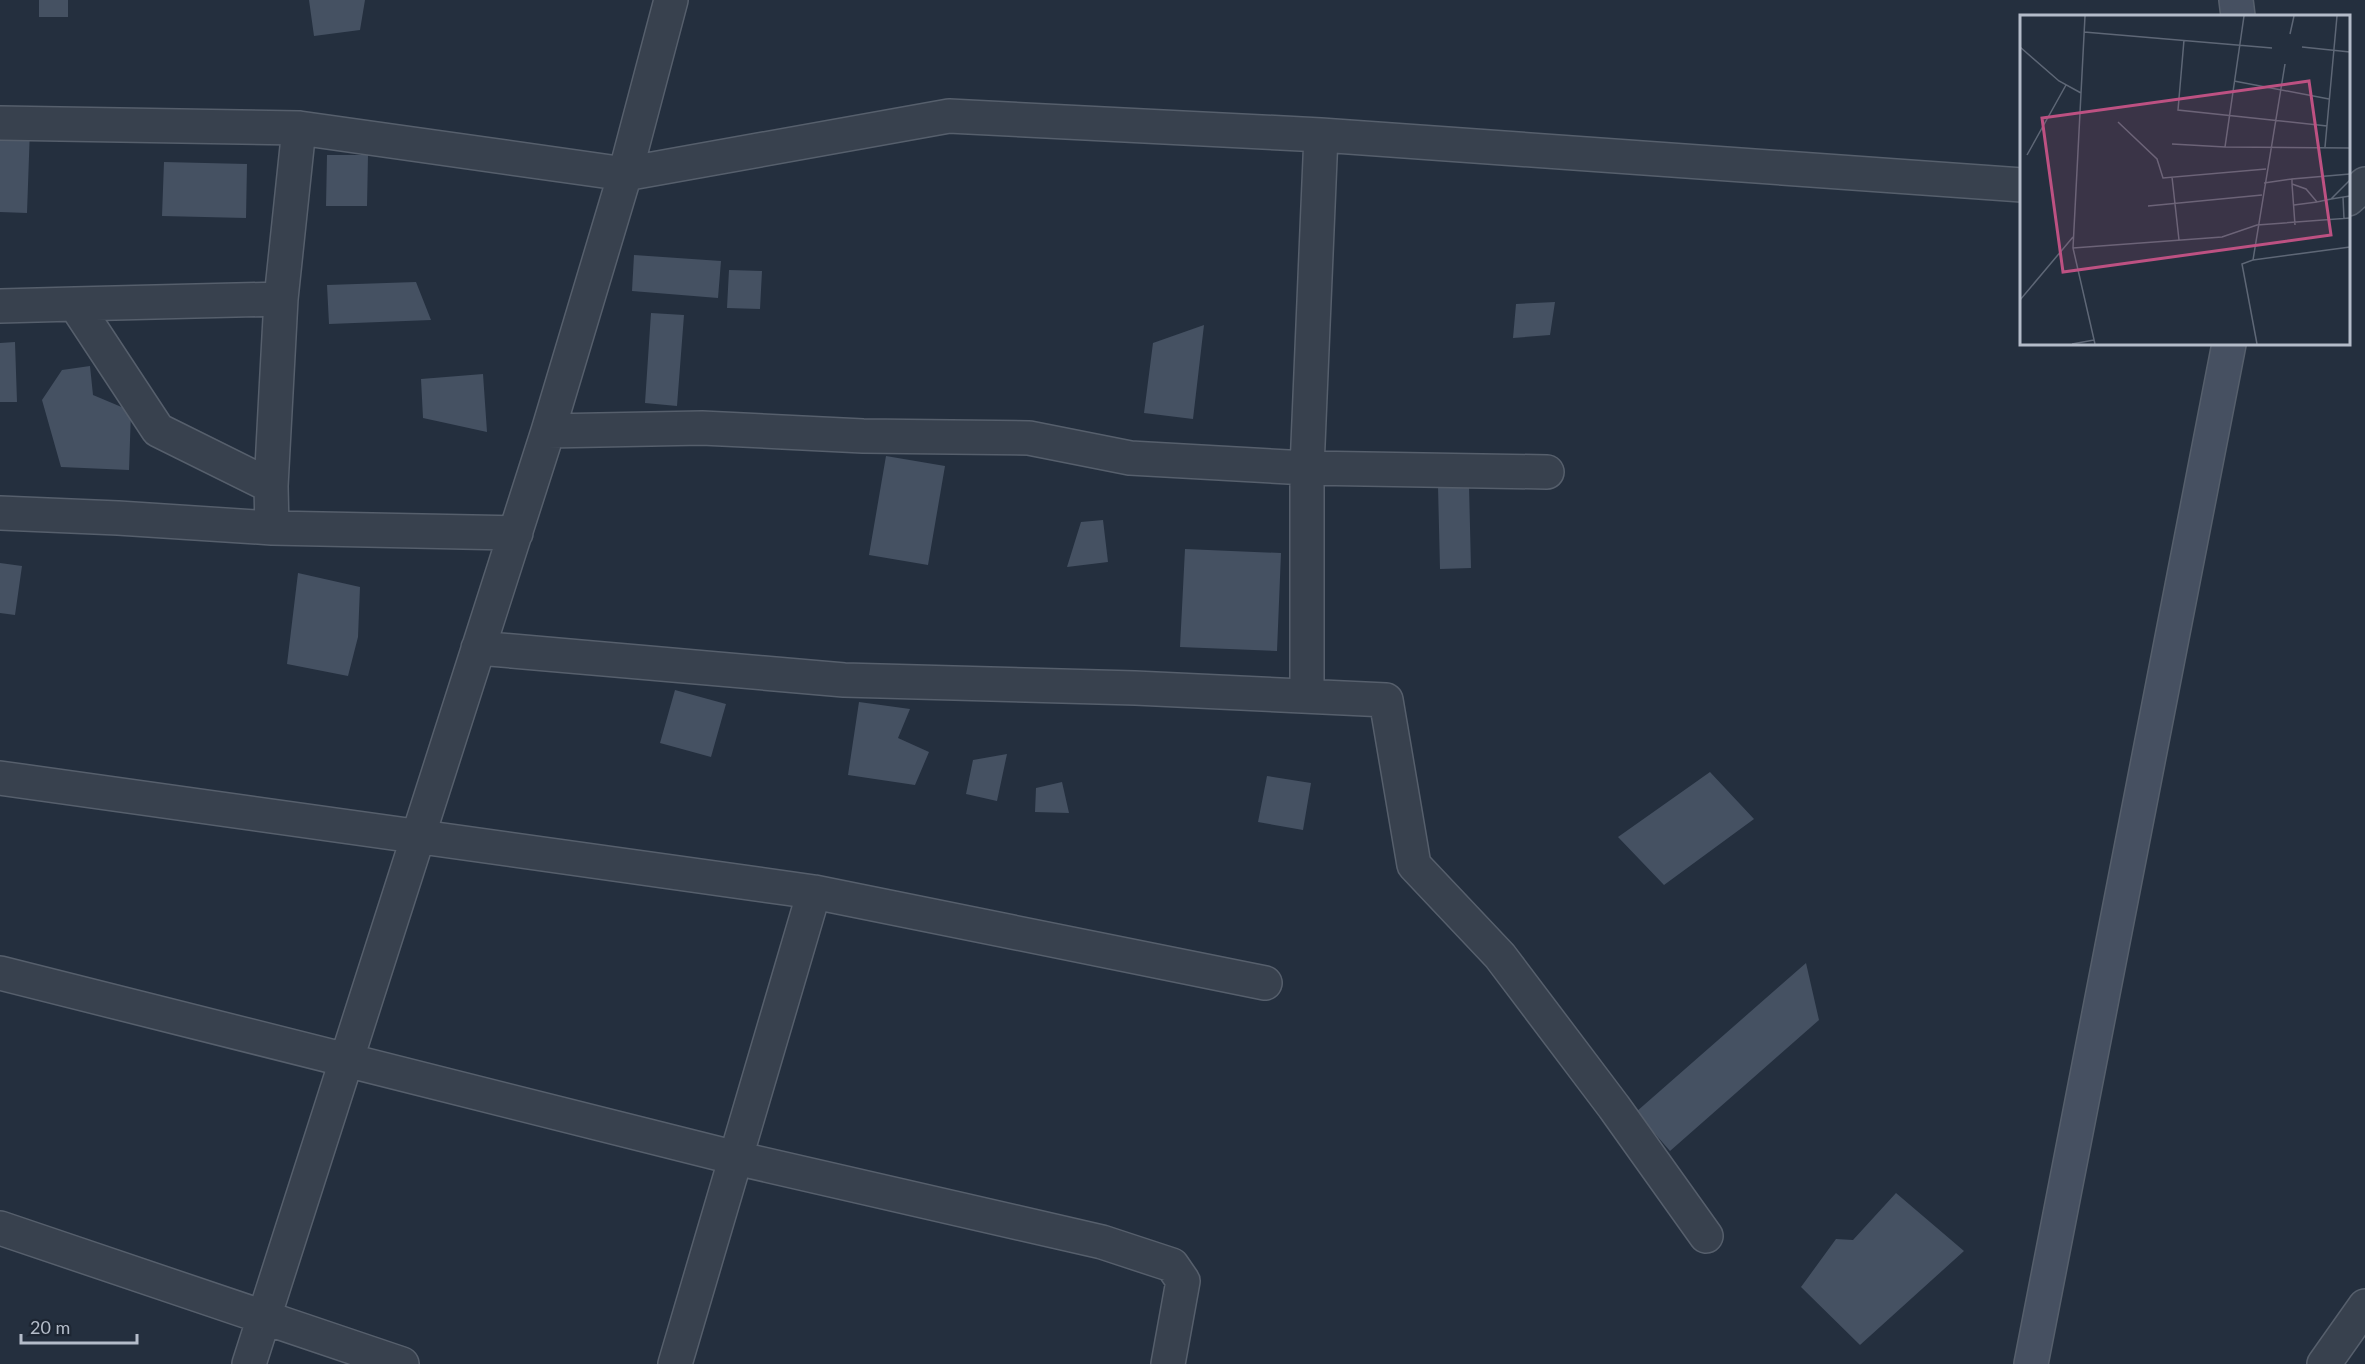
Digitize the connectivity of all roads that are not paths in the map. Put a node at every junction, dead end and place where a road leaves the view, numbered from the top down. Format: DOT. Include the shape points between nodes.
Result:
graph roads {
  1 [pos="671,0"];
  2 [pos="2236,0"];
  3 [pos="2238,15"];
  4 [pos="0,123"];
  5 [pos="299,128"];
  6 [pos="1321,135"];
  7 [pos="625,174"];
  8 [pos="2365,184"];
  9 [pos="2020,185"];
  10 [pos="2350,198"];
  11 [pos="281,299"];
  12 [pos="75,304"];
  13 [pos="0,306"];
  14 [pos="2229,345"];
  15 [pos="548,431"];
  16 [pos="1307,468"];
  17 [pos="1546,472"];
  18 [pos="271,486"];
  19 [pos="0,513"];
  20 [pos="272,528"];
  21 [pos="516,533"];
  22 [pos="478,648"];
  23 [pos="1307,696"];
  24 [pos="0,778"];
  25 [pos="418,836"];
  26 [pos="814,892"];
  27 [pos="0,973"];
  28 [pos="1265,983"];
  29 [pos="346,1060"];
  30 [pos="736,1158"];
  31 [pos="0,1228"];
  32 [pos="1706,1236"];
  33 [pos="2365,1306"];
  34 [pos="264,1318"];
  35 [pos="249,1364"];
  36 [pos="402,1364"];
  37 [pos="675,1364"];
  38 [pos="1168,1364"];
  39 [pos="2031,1364"];
  40 [pos="2324,1364"];
  1 -- 7 [label="street"];
  2 -- 3 [label="main road"];
  4 -- 5 [label="street"];
  5 -- 7 [label="street"];
  5 -- 11 [label="street"];
  6 -- 7 [label="street" via="949,116"];
  6 -- 9 [label="street"];
  6 -- 16 [label="street"];
  7 -- 15 [label="street"];
  8 -- 10 [label="street"];
  11 -- 12 [label="street"];
  11 -- 18 [label="street"];
  12 -- 13 [label="street"];
  12 -- 18 [label="street" via="158,430"];
  14 -- 39 [label="main road"];
  15 -- 16 [label="street" via="702,428 863,436 1029,438 1130,458"];
  15 -- 21 [label="street"];
  16 -- 17 [label="street"];
  16 -- 23 [label="street"];
  18 -- 20 [label="street"];
  19 -- 20 [label="street"];
  20 -- 21 [label="street"];
  21 -- 22 [label="street"];
  22 -- 23 [label="street" via="844,680"];
  22 -- 25 [label="street"];
  23 -- 32 [label="street" via="1386,700 1414,865 1500,956"];
  24 -- 25 [label="street"];
  25 -- 26 [label="street"];
  25 -- 29 [label="street"];
  26 -- 28 [label="street"];
  26 -- 30 [label="street"];
  27 -- 29 [label="street"];
  29 -- 30 [label="street"];
  29 -- 34 [label="street"];
  30 -- 37 [label="street"];
  30 -- 38 [label="street" via="1102,1242 1172,1266 1183,1281"];
  31 -- 34 [label="street"];
  33 -- 40 [label="street"];
  34 -- 35 [label="street"];
  34 -- 36 [label="street"];
}
